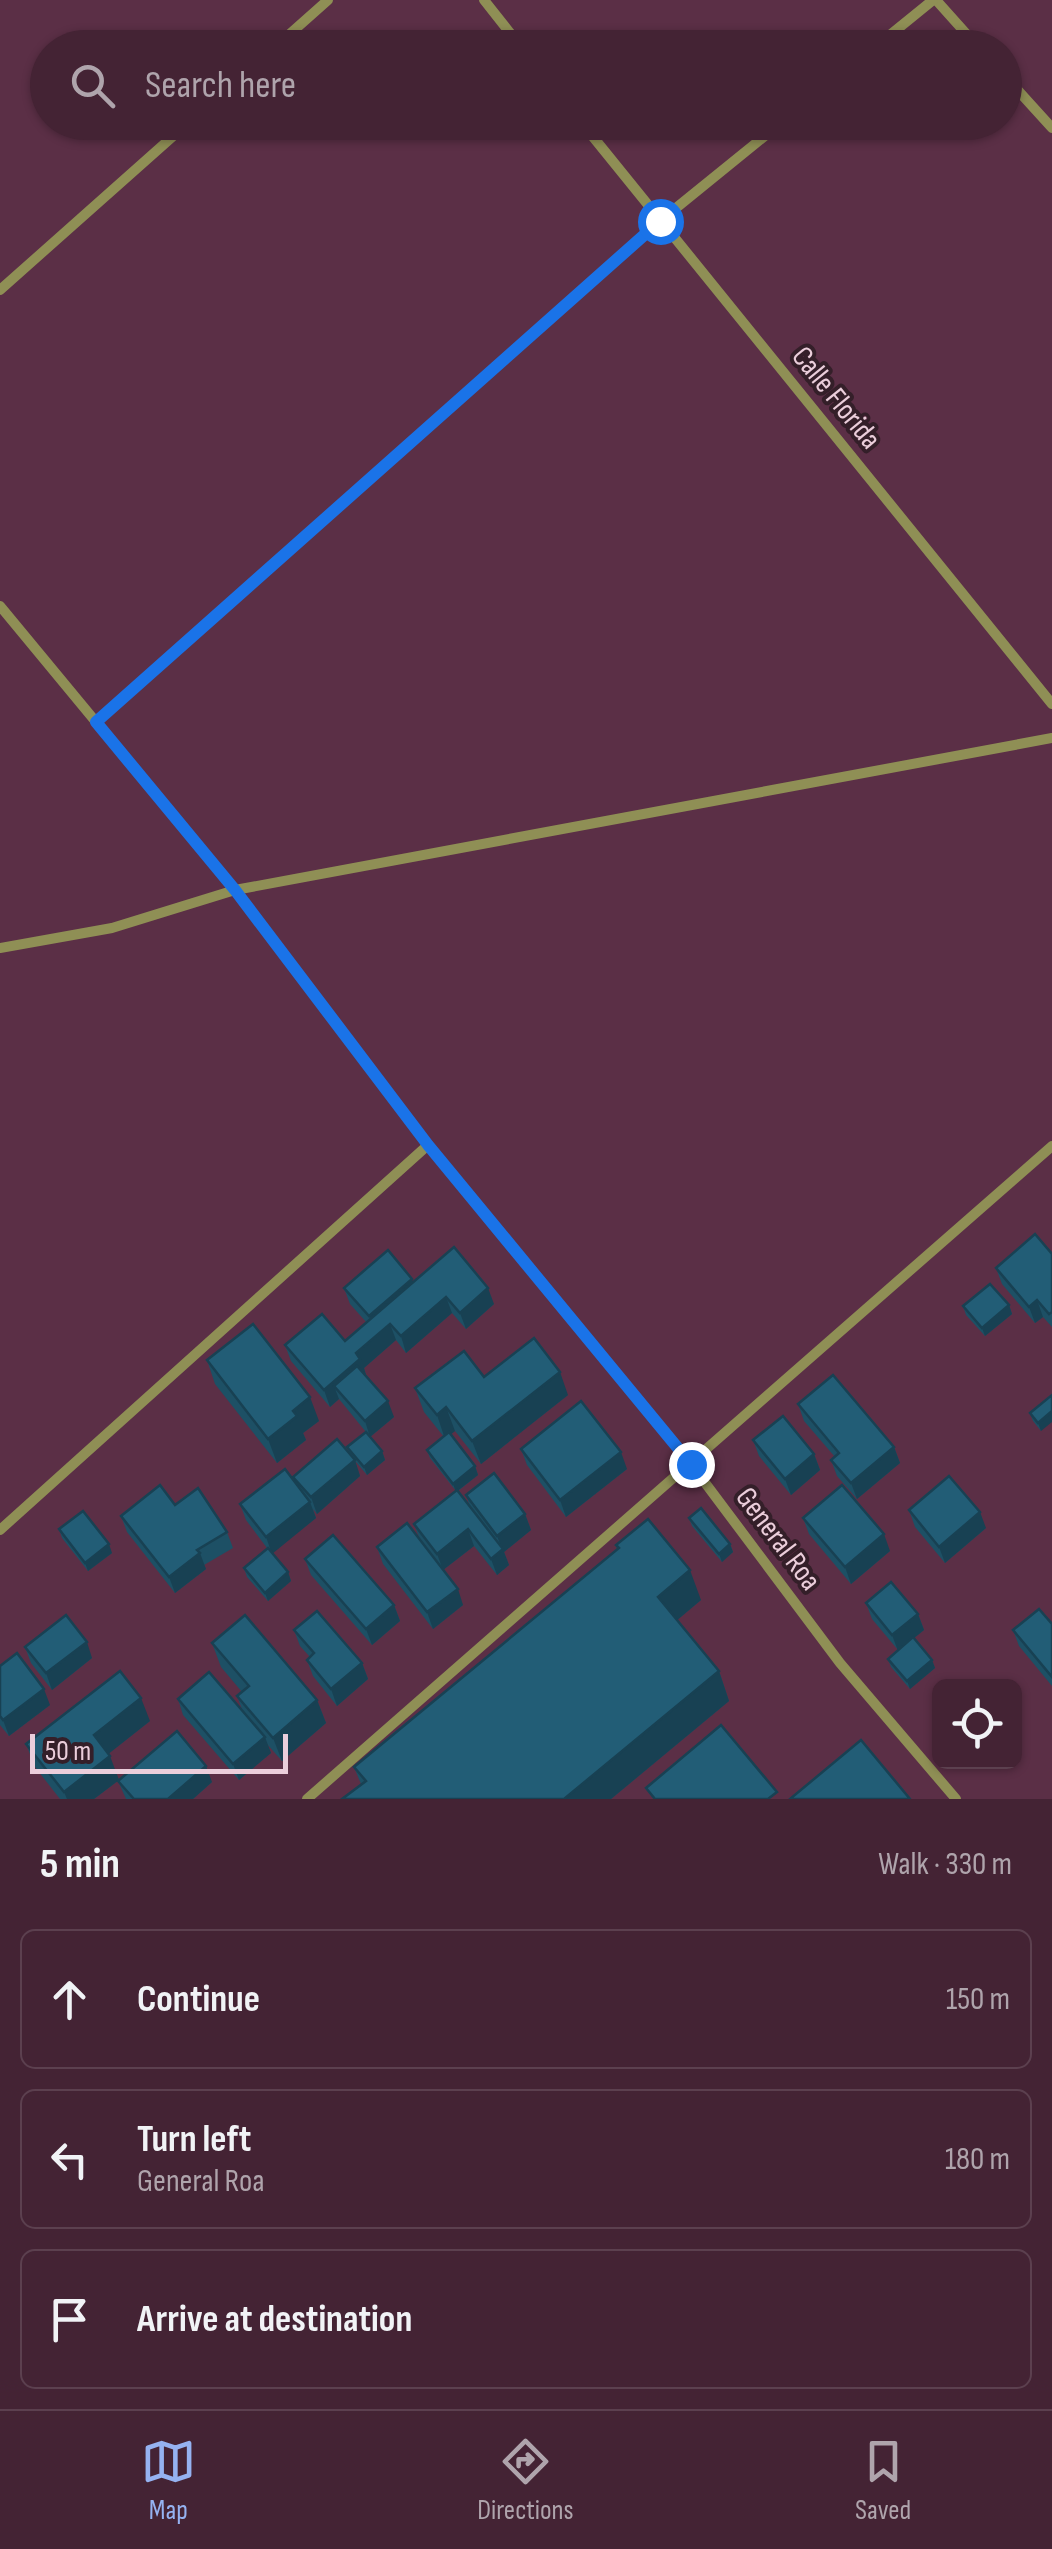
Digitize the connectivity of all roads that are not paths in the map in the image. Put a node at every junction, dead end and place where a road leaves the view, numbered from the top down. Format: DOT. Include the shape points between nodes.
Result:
graph roads {
  1 [pos="328,0"];
  2 [pos="484,0"];
  3 [pos="934,0"];
  4 [pos="294,30"];
  5 [pos="508,30"];
  6 [pos="896,30"];
  7 [pos="962,30"];
  8 [pos="1022,95"];
  9 [pos="1052,128"];
  10 [pos="169,140"];
  11 [pos="596,140"];
  12 [pos="760,140"];
  13 [pos="660,221"];
  14 [pos="0,290"];
  15 [pos="0,606"];
  16 [pos="1052,704"];
  17 [pos="96,722"];
  18 [pos="1052,738"];
  19 [pos="235,890"];
  20 [pos="0,948"];
  21 [pos="428,1145"];
  22 [pos="1052,1146"];
  23 [pos="691,1464"];
  24 [pos="0,1530"];
  25 [pos="307,1799"];
  26 [pos="956,1799"];
  1 -- 4 [label="street"];
  2 -- 5 [label="street"];
  3 -- 6 [label="street"];
  3 -- 7 [label="street"];
  8 -- 9 [label="street"];
  10 -- 14 [label="street"];
  11 -- 13 [label="street, Calle Florida"];
  12 -- 13 [label="street"];
  13 -- 16 [label="street, Calle Florida"];
  13 -- 17 [label="street"];
  15 -- 17 [label="street, General Roa"];
  17 -- 19 [label="street, General Roa"];
  18 -- 19 [label="street"];
  19 -- 20 [label="street" via="112,928"];
  19 -- 21 [label="street, General Roa"];
  21 -- 23 [label="street, General Roa"];
  21 -- 24 [label="street"];
  22 -- 23 [label="street"];
  23 -- 25 [label="street"];
  23 -- 26 [label="street, General Roa" via="840,1663"];
}
